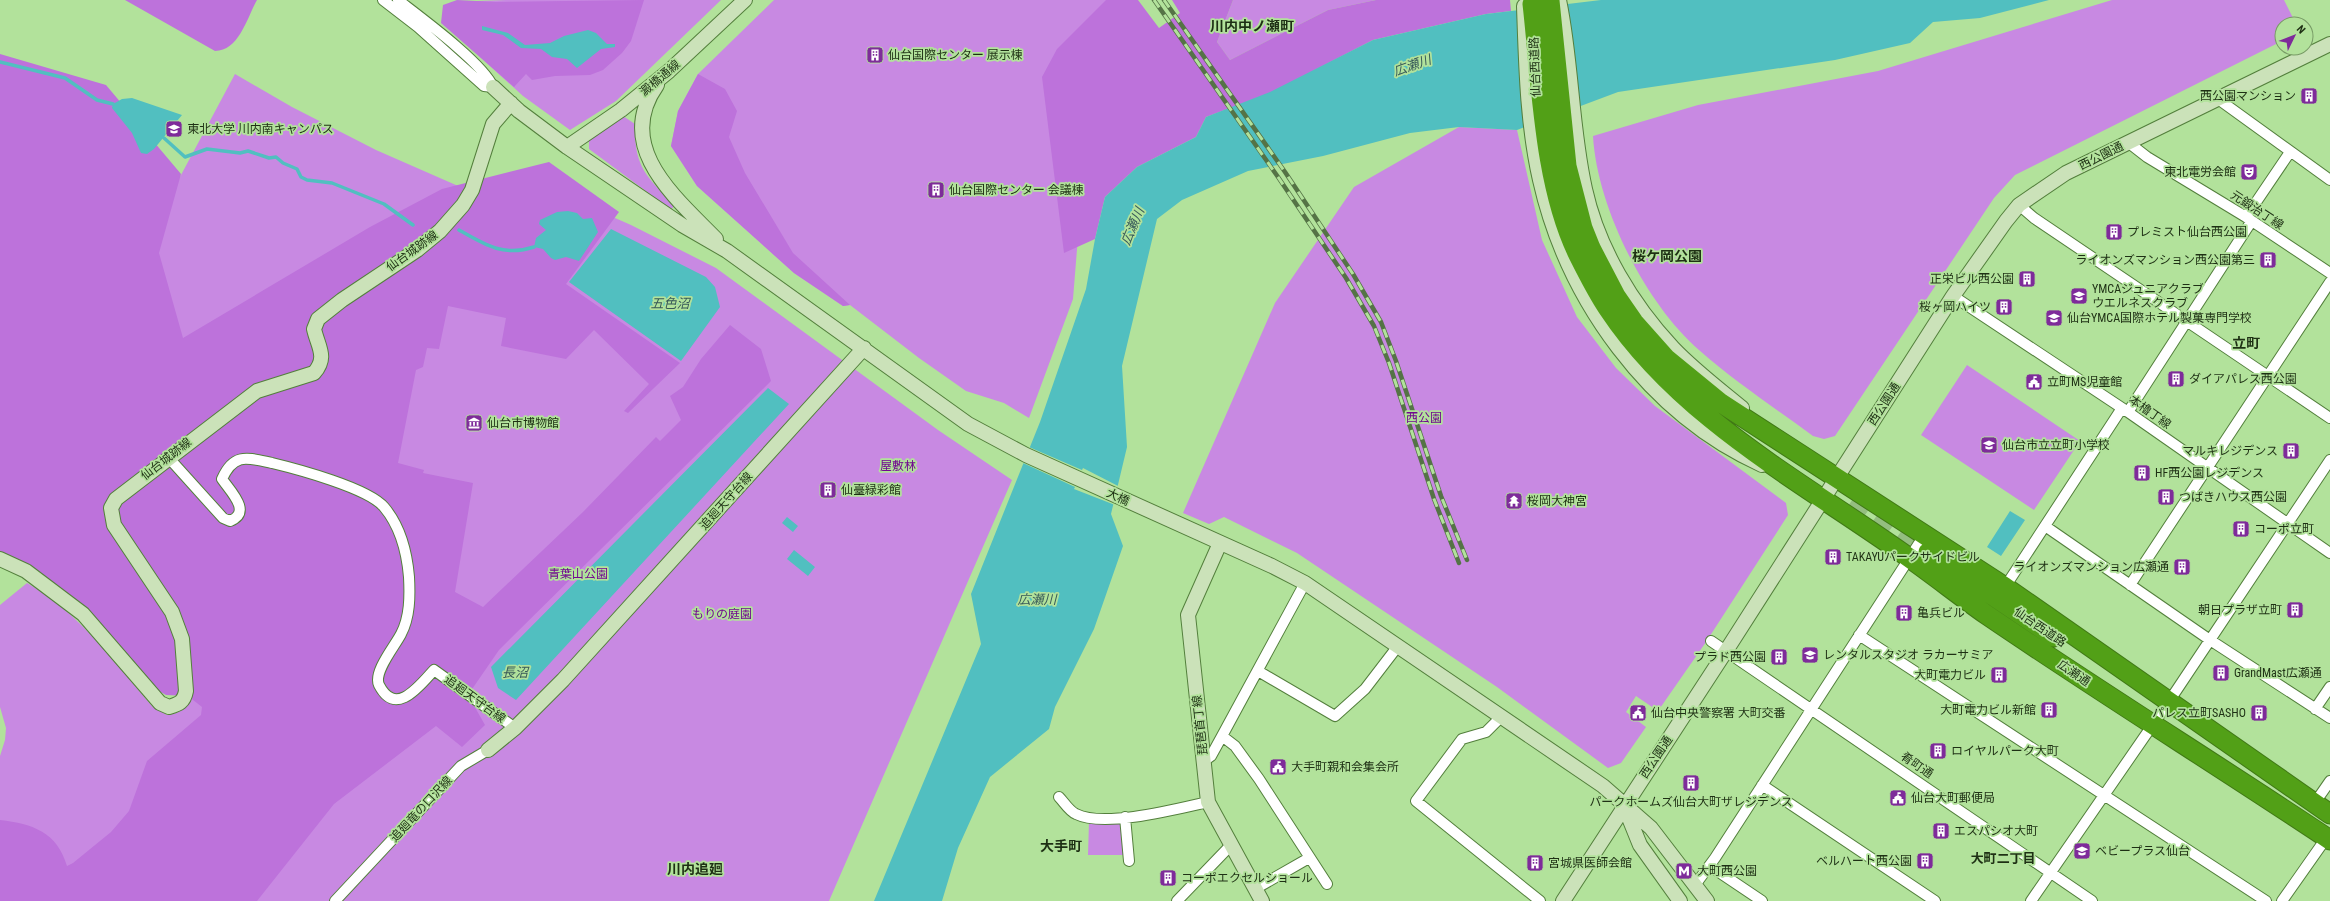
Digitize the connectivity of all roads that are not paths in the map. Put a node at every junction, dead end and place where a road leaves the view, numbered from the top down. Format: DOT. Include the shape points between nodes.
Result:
graph roads {
  1 [pos="383,0"];
  2 [pos="398,0"];
  3 [pos="745,0"];
  4 [pos="1541,1"];
  5 [pos="2330,44"];
  6 [pos="669,71"];
  7 [pos="493,87"];
  8 [pos="2218,100"];
  9 [pos="511,103"];
  10 [pos="1555,132"];
  11 [pos="2129,142"];
  12 [pos="567,147"];
  13 [pos="2290,152"];
  14 [pos="2330,180"];
  15 [pos="2020,205"];
  16 [pos="2249,219"];
  17 [pos="727,251"];
  18 [pos="2330,273"];
  19 [pos="2330,282"];
  20 [pos="1953,296"];
  21 [pos="2186,319"];
  22 [pos="864,348"];
  23 [pos="2268,376"];
  24 [pos="2125,410"];
  25 [pos="2330,418"];
  26 [pos="168,457"];
  27 [pos="2330,460"];
  28 [pos="2208,468"];
  29 [pos="1837,477"];
  30 [pos="1823,498"];
  31 [pos="2287,524"];
  32 [pos="2045,526"];
  33 [pos="1925,534"];
  34 [pos="1215,540"];
  35 [pos="2330,553"];
  36 [pos="1920,556"];
  37 [pos="0,559"];
  38 [pos="1305,583"];
  39 [pos="2130,585"];
  40 [pos="2005,587"];
  41 [pos="1859,634"];
  42 [pos="2210,640"];
  43 [pos="1711,641"];
  44 [pos="1398,646"];
  45 [pos="1726,651"];
  46 [pos="1258,671"];
  47 [pos="2330,687"];
  48 [pos="2316,709"];
  49 [pos="1811,710"];
  50 [pos="2157,711"];
  51 [pos="1501,717"];
  52 [pos="2330,718"];
  53 [pos="515,728"];
  54 [pos="1222,736"];
  55 [pos="488,750"];
  56 [pos="1204,761"];
  57 [pos="2330,781"];
  58 [pos="1762,785"];
  59 [pos="2103,795"];
  60 [pos="1059,797"];
  61 [pos="1208,802"];
  62 [pos="1624,806"];
  63 [pos="2322,809"];
  64 [pos="1125,817"];
  65 [pos="2328,838"];
  66 [pos="1231,845"];
  67 [pos="1309,858"];
  68 [pos="1129,861"];
  69 [pos="1710,866"];
  70 [pos="2050,872"];
  71 [pos="1327,884"];
  72 [pos="1695,885"];
  73 [pos="1259,895"];
  74 [pos="335,901"];
  75 [pos="1177,901"];
  76 [pos="1540,901"];
  77 [pos="1563,901"];
  78 [pos="1680,901"];
  79 [pos="1707,901"];
  80 [pos="1762,901"];
  81 [pos="1935,901"];
  82 [pos="2030,901"];
  83 [pos="2092,901"];
  84 [pos="2266,901"];
  85 [pos="2282,901"];
  1 -- 7 [label="street" via="418,27 484,86"];
  2 -- 7 [label="street" via="467,57 489,78"];
  3 -- 6 [label="street, 澱橋通線"];
  4 -- 10 [label="highway, 仙台西道路"];
  4 -- 10 [label="highway"];
  5 -- 8 [label="street, 西公園通"];
  6 -- 12 [label="street, 澱橋通線" via="621,110"];
  6 -- 17 [label="street" via="656,86 646,106 642,129 644,147 655,174 662,183"];
  7 -- 9 [label="street"];
  8 -- 11 [label="street, 西公園通"];
  8 -- 13 [label="street"];
  9 -- 12 [label="street"];
  9 -- 26 [label="street, 仙台城跡線" via="493,124 472,190 463,205 440,231 417,250 318,318 314,329 322,356 320,366 314,373 257,391"];
  10 -- 29 [label="highway" via="1591,248 1616,296 1634,322 1666,358 1693,382 1721,403"];
  10 -- 30 [label="highway" via="1558,198 1577,252 1607,309 1659,372 1709,417"];
  11 -- 15 [label="street, 西公園通" via="2066,174"];
  11 -- 16 [label="street, 元鍛治丁線" via="2147,157"];
  12 -- 17 [label="street" via="682,225"];
  13 -- 14 [label="street"];
  13 -- 16 [label="street"];
  15 -- 20 [label="street, 西公園通" via="2006,220"];
  15 -- 21 [label="street" via="2034,218"];
  16 -- 18 [label="street, 元鍛治丁線"];
  16 -- 21 [label="street"];
  17 -- 22 [label="street, 大橋"];
  19 -- 23 [label="street"];
  20 -- 24 [label="street, 本櫓丁線"];
  20 -- 29 [label="street, 西公園通"];
  21 -- 23 [label="street"];
  21 -- 24 [label="street"];
  22 -- 34 [label="street, 大橋" via="968,424 1026,455"];
  22 -- 53 [label="street, 追廻天守台線" via="568,674"];
  23 -- 25 [label="street"];
  23 -- 28 [label="street"];
  24 -- 28 [label="street, 本櫓丁線"];
  24 -- 32 [label="street"];
  26 -- 37 [label="street, 仙台城跡線" via="116,499 111,508 111,516 122,540 155,584 172,612 179,632 185,667 186,691 185,698 180,703 170,707 160,703 83,614 26,571"];
  26 -- 53 [label="street, 追廻天守台線" via="223,518 230,521 240,512 240,506 222,479 231,464 244,457 324,477 359,491 383,505 397,526 404,547 408,569 409,607 402,632 379,670 378,684 387,696 397,700 409,696 434,670"];
  27 -- 31 [label="street"];
  28 -- 31 [label="street, 本櫓丁線"];
  28 -- 39 [label="street"];
  29 -- 30 [label="street, 西公園通"];
  29 -- 33 [label="highway, 広瀬通"];
  30 -- 36 [label="highway, 広瀬通"];
  30 -- 45 [label="street, 西公園通"];
  31 -- 35 [label="street, 本櫓丁線"];
  31 -- 42 [label="street"];
  32 -- 39 [label="street"];
  32 -- 40 [label="street"];
  33 -- 36 [label="street"];
  33 -- 40 [label="highway, 広瀬通"];
  34 -- 38 [label="street, 大橋"];
  34 -- 56 [label="street, 琵琶首丁線" via="1188,615"];
  36 -- 41 [label="street"];
  36 -- 50 [label="highway, 広瀬通" via="1985,613"];
  38 -- 44 [label="street, 大橋"];
  38 -- 46 [label="street"];
  39 -- 42 [label="street"];
  40 -- 50 [label="highway, 広瀬通"];
  41 -- 49 [label="street"];
  41 -- 59 [label="street"];
  42 -- 48 [label="street"];
  42 -- 50 [label="street"];
  43 -- 45 [label="street, 肴町通"];
  44 -- 46 [label="street" via="1365,688 1335,716"];
  44 -- 51 [label="street, 大橋"];
  45 -- 49 [label="street, 肴町通"];
  45 -- 62 [label="street, 西公園通"];
  46 -- 54 [label="street"];
  47 -- 48 [label="street"];
  48 -- 52 [label="street"];
  49 -- 58 [label="street"];
  49 -- 70 [label="street, 肴町通"];
  50 -- 59 [label="street"];
  50 -- 63 [label="highway, 広瀬通" via="2234,748"];
  50 -- 65 [label="highway, 広瀬通" via="2223,769"];
  51 -- 62 [label="street, 大橋" via="1603,786"];
  51 -- 76 [label="street" via="1486,732 1462,739 1416,801"];
  53 -- 55 [label="street, 追廻竜の口沢線"];
  54 -- 56 [label="street" via="1211,756"];
  54 -- 67 [label="street" via="1234,746 1259,779"];
  55 -- 74 [label="street, 追廻竜の口沢線" via="461,766"];
  56 -- 61 [label="street, 琵琶首丁線"];
  57 -- 63 [label="street"];
  58 -- 69 [label="street"];
  58 -- 81 [label="street"];
  59 -- 70 [label="street"];
  59 -- 84 [label="street"];
  60 -- 64 [label="street" via="1074,814 1090,819"];
  61 -- 64 [label="street" via="1168,812"];
  61 -- 66 [label="street, 琵琶首丁線"];
  62 -- 72 [label="street, 大橋" via="1651,828"];
  62 -- 77 [label="street, 西公園通"];
  62 -- 78 [label="street" via="1642,848"];
  64 -- 68 [label="street"];
  65 -- 85 [label="street"];
  66 -- 73 [label="street, 琵琶首丁線"];
  66 -- 75 [label="street"];
  67 -- 71 [label="street"];
  67 -- 73 [label="street"];
  69 -- 72 [label="street"];
  69 -- 80 [label="street"];
  70 -- 82 [label="street"];
  70 -- 83 [label="street, 肴町通"];
  72 -- 79 [label="street, 大橋"];
}
